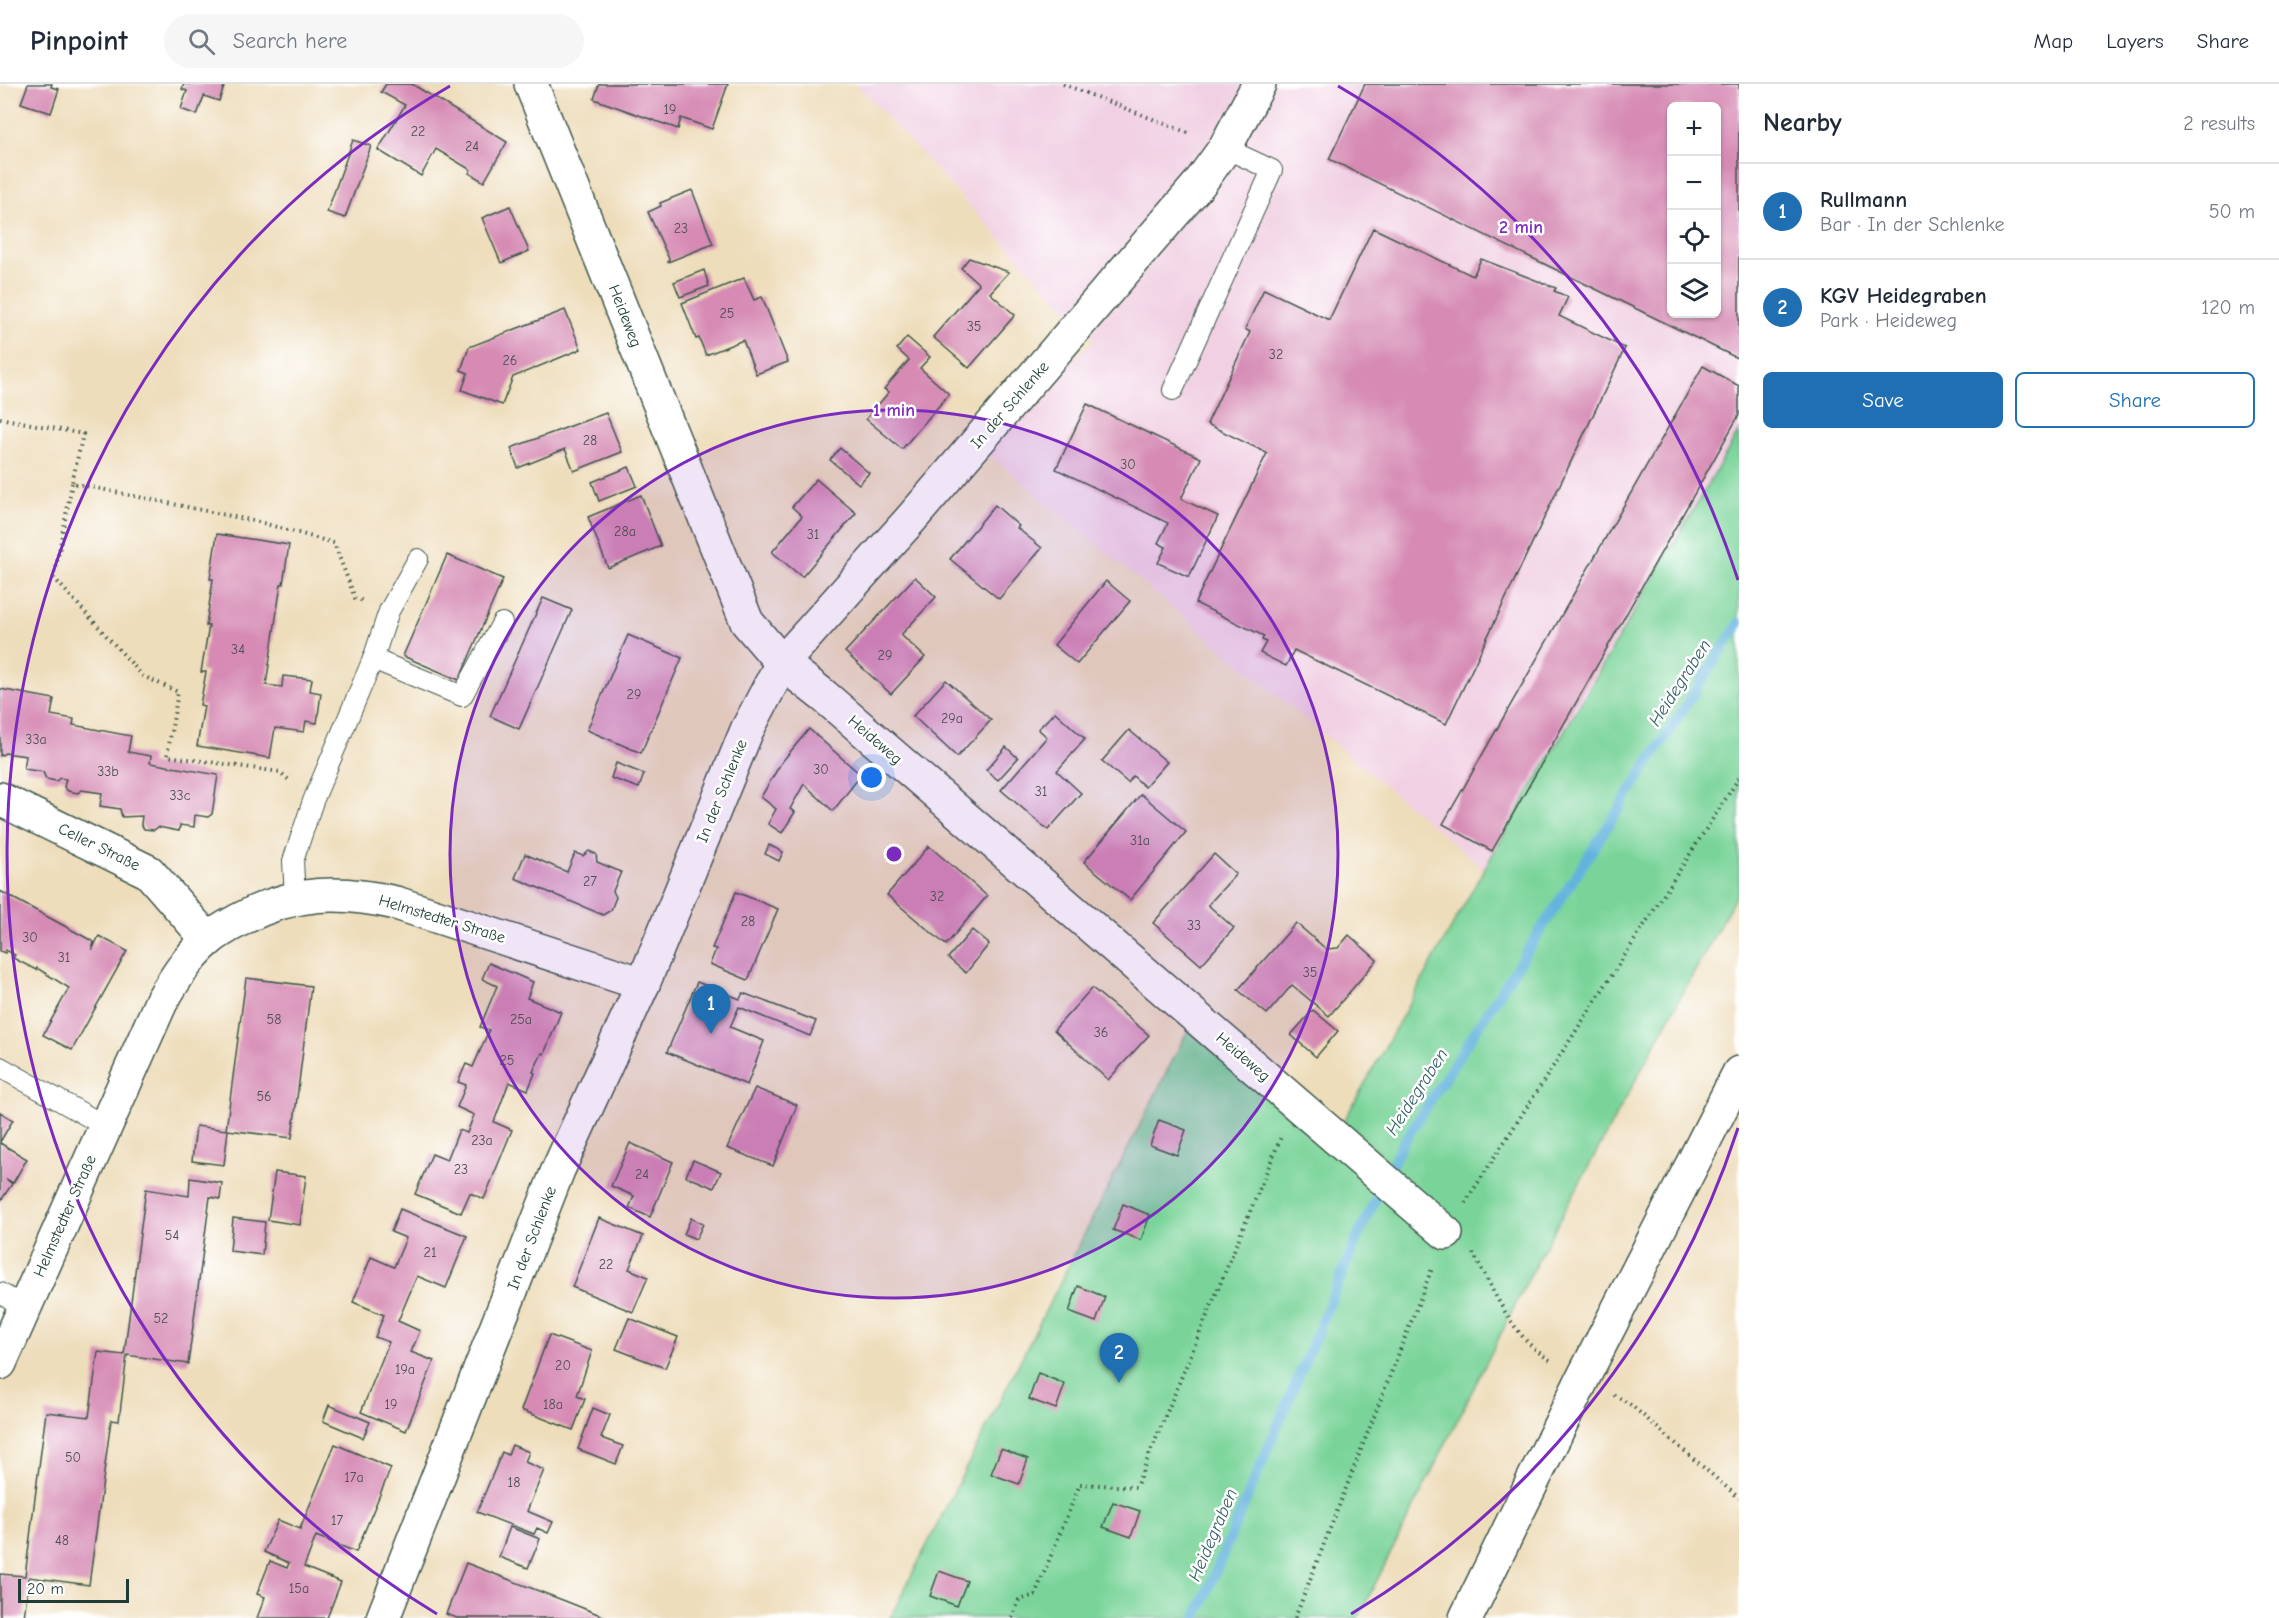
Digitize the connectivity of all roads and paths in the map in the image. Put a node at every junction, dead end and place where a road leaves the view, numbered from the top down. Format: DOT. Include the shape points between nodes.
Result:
graph roads {
  1 [pos="531,84"];
  2 [pos="1063,84"];
  3 [pos="1259,84"];
  4 [pos="1225,148"];
  5 [pos="1173,390"];
  6 [pos="0,418"];
  7 [pos="72,483"];
  8 [pos="418,559"];
  9 [pos="389,611"];
  10 [pos="502,623"];
  11 [pos="373,659"];
  12 [pos="782,663"];
  13 [pos="1739,778"];
  14 [pos="0,799"];
  15 [pos="313,801"];
  16 [pos="295,898"];
  17 [pos="208,940"];
  18 [pos="643,984"];
  19 [pos="0,1067"];
  20 [pos="1739,1073"];
  21 [pos="1296,1102"];
  22 [pos="105,1126"];
  23 [pos="1446,1233"];
  24 [pos="13,1300"];
  25 [pos="0,1364"];
  26 [pos="383,1618"];
  27 [pos="1012,1618"];
  28 [pos="1295,1618"];
  29 [pos="1466,1618"];
  1 -- 12 [label="street, Heideweg" via="747,622"];
  2 -- 4 [label="path"];
  3 -- 4 [label="street, In der Schlenke"];
  4 -- 5 [label="lane" via="1272,170"];
  4 -- 12 [label="street, In der Schlenke" via="1199,184 935,492"];
  6 -- 7 [label="path" via="83,434"];
  7 -- 9 [label="path" via="259,522 334,543 355,598"];
  7 -- 15 [label="path" via="54,578 143,676 178,692 167,756 280,772"];
  8 -- 9 [label="lane"];
  9 -- 11 [label="lane"];
  10 -- 11 [label="lane" via="462,696"];
  11 -- 15 [label="lane"];
  12 -- 18 [label="street, In der Schlenke" via="747,730"];
  12 -- 21 [label="street, Heideweg"];
  13 -- 23 [label="path"];
  14 -- 17 [label="street, Celler Straße" via="149,872"];
  15 -- 16 [label="lane" via="293,861"];
  16 -- 17 [label="street, Helmstedter Straße" via="263,908"];
  16 -- 18 [label="street, Helmstedter Straße" via="363,895 396,903"];
  17 -- 22 [label="street, Helmstedter Straße" via="160,1002"];
  18 -- 26 [label="street, In der Schlenke" via="558,1170"];
  19 -- 22 [label="lane"];
  20 -- 29 [label="street" via="1588,1367"];
  21 -- 23 [label="street, Heideweg"];
  21 -- 27 [label="path" via="1136,1487 1080,1484 1035,1595 1019,1600"];
  22 -- 24 [label="street, Helmstedter Straße"];
  23 -- 28 [label="path"];
  24 -- 25 [label="street, Helmstedter Straße"];
}
